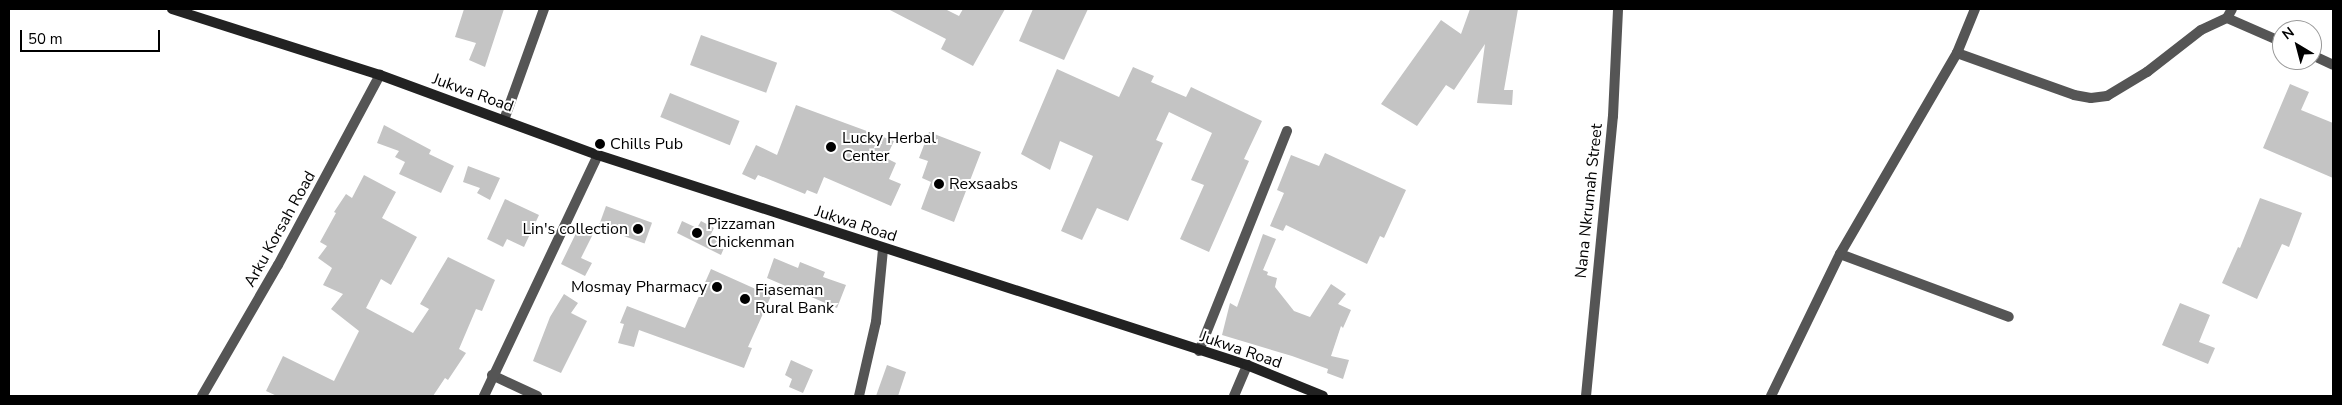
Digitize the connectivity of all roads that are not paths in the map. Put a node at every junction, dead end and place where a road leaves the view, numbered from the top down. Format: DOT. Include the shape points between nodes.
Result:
graph roads {
  1 [pos="172,9"];
  2 [pos="544,9"];
  3 [pos="1618,9"];
  4 [pos="1975,9"];
  5 [pos="2232,9"];
  6 [pos="2227,18"];
  7 [pos="2272,38"];
  8 [pos="1957,53"];
  9 [pos="380,75"];
  10 [pos="504,120"];
  11 [pos="1287,131"];
  12 [pos="598,155"];
  13 [pos="883,249"];
  14 [pos="1840,254"];
  15 [pos="2008,317"];
  16 [pos="1198,351"];
  17 [pos="1247,365"];
  18 [pos="492,375"];
  19 [pos="202,396"];
  20 [pos="484,396"];
  21 [pos="537,396"];
  22 [pos="858,396"];
  23 [pos="1234,396"];
  24 [pos="1323,396"];
  25 [pos="1586,396"];
  26 [pos="1771,396"];
  1 -- 9 [label="main road, Jukwa Road"];
  2 -- 10 [label="street"];
  3 -- 25 [label="street, Nana Nkrumah Street" via="1613,116"];
  4 -- 8 [label="street"];
  5 -- 6 [label="street"];
  6 -- 7 [label="street"];
  6 -- 8 [label="street" via="2201,30 2147,72 2107,96 2074,95"];
  8 -- 14 [label="street"];
  9 -- 10 [label="main road, Jukwa Road"];
  9 -- 19 [label="street, Arku Korsah Road"];
  10 -- 12 [label="main road, Jukwa Road"];
  11 -- 16 [label="street"];
  12 -- 13 [label="main road, Jukwa Road"];
  12 -- 18 [label="street"];
  13 -- 16 [label="main road, Jukwa Road"];
  13 -- 22 [label="street" via="876,322"];
  14 -- 15 [label="street"];
  14 -- 26 [label="street"];
  16 -- 17 [label="main road, Jukwa Road"];
  17 -- 23 [label="street"];
  17 -- 24 [label="main road, Jukwa Road"];
  18 -- 20 [label="street"];
  18 -- 21 [label="street"];
}
